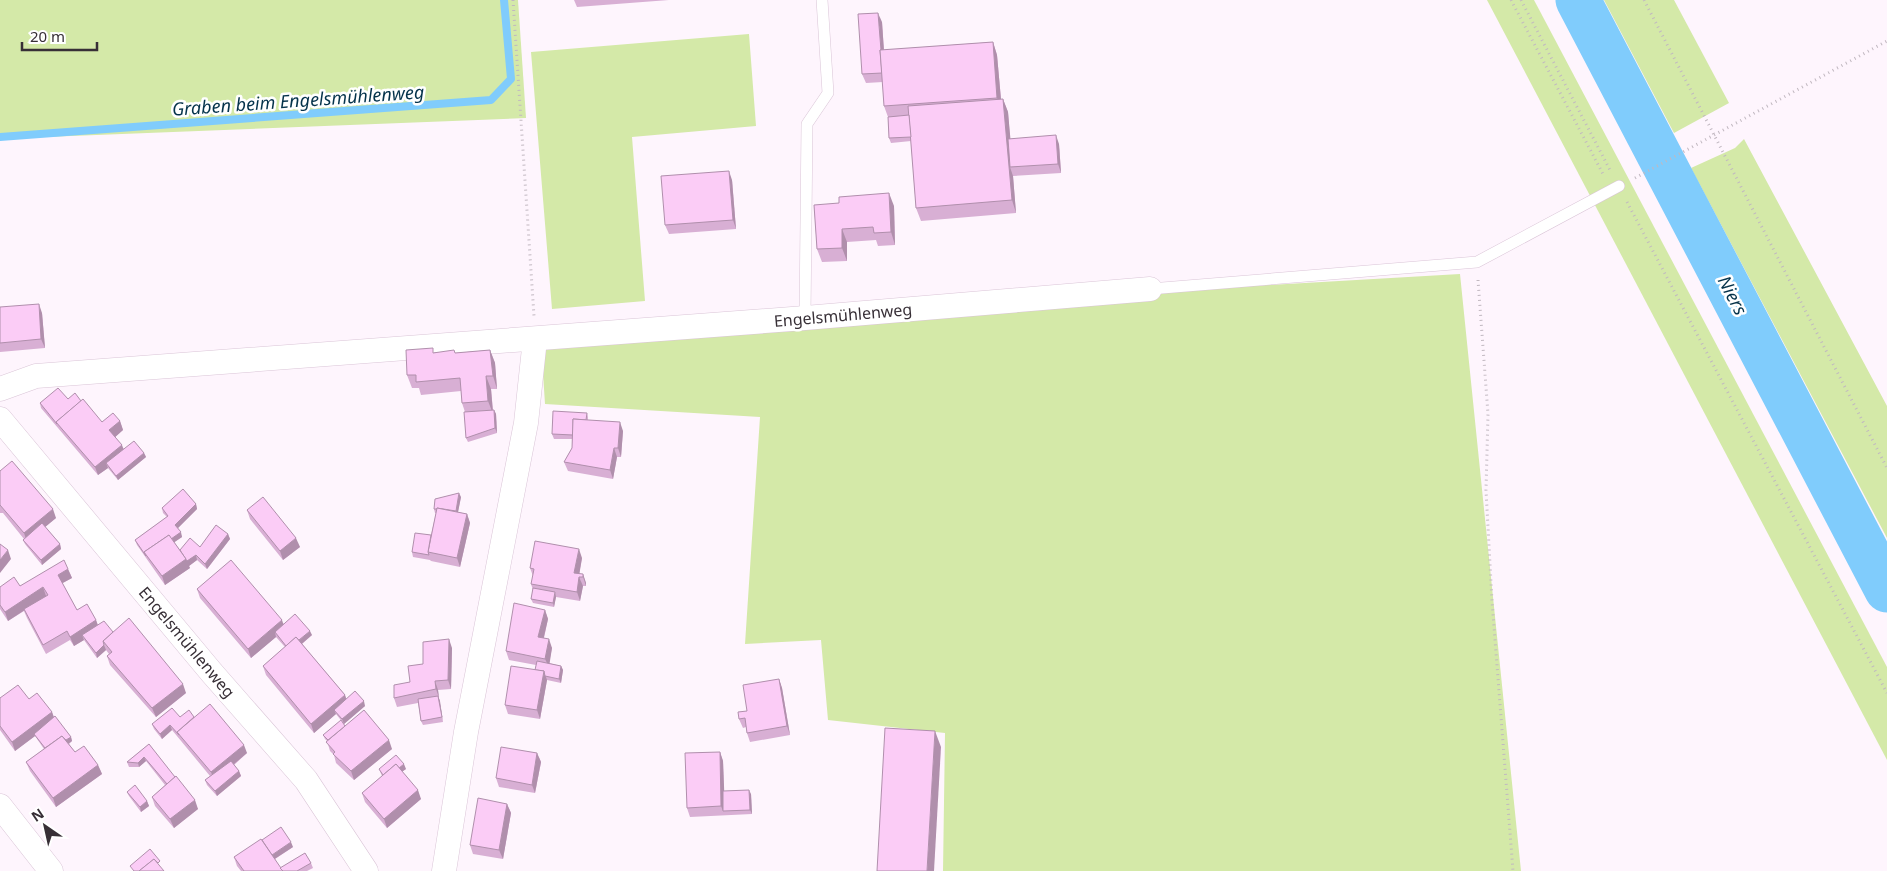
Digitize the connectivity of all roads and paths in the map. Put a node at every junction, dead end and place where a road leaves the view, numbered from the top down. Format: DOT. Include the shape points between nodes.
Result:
graph roads {
  1 [pos="513,0"];
  2 [pos="822,0"];
  3 [pos="1511,0"];
  4 [pos="1521,0"];
  5 [pos="1644,0"];
  6 [pos="1887,41"];
  7 [pos="1714,135"];
  8 [pos="1634,178"];
  9 [pos="1615,188"];
  10 [pos="1477,262"];
  11 [pos="1150,289"];
  12 [pos="804,318"];
  13 [pos="535,339"];
  14 [pos="0,389"];
  15 [pos="0,419"];
  16 [pos="1887,468"];
  17 [pos="1887,692"];
  18 [pos="0,806"];
  19 [pos="51,871"];
  20 [pos="366,871"];
  21 [pos="444,871"];
  22 [pos="1513,871"];
  1 -- 13 [label="path"];
  2 -- 12 [label="lane" via="828,93 807,124"];
  3 -- 9 [label="path"];
  4 -- 9 [label="path"];
  5 -- 7 [label="path"];
  6 -- 7 [label="path"];
  7 -- 8 [label="path"];
  7 -- 16 [label="path"];
  9 -- 10 [label="lane"];
  9 -- 17 [label="path"];
  10 -- 11 [label="lane"];
  10 -- 22 [label="path" via="1488,414 1486,490 1492,600"];
  11 -- 12 [label="street, Engelsmühlenweg"];
  12 -- 13 [label="street, Engelsmühlenweg"];
  13 -- 14 [label="street, Engelsmühlenweg" via="36,376"];
  13 -- 21 [label="street" via="526,423 468,722"];
  15 -- 20 [label="street, Engelsmühlenweg" via="212,673 306,780"];
  18 -- 19 [label="street"];
}
